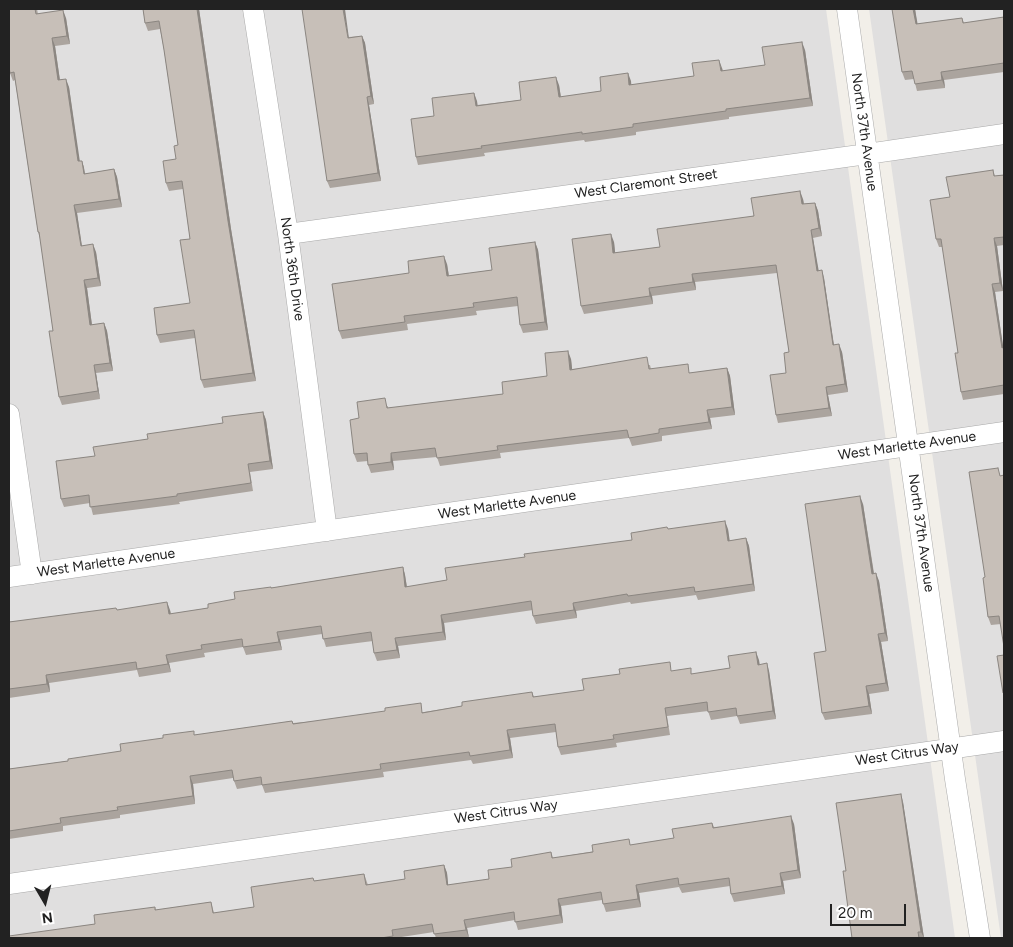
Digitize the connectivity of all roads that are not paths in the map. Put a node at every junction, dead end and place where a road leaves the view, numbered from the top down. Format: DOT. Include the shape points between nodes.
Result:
graph roads {
  1 [pos="253,9"];
  2 [pos="847,9"];
  3 [pos="1004,134"];
  4 [pos="867,154"];
  5 [pos="288,234"];
  6 [pos="9,414"];
  7 [pos="1004,432"];
  8 [pos="909,446"];
  9 [pos="327,531"];
  10 [pos="32,574"];
  11 [pos="9,577"];
  12 [pos="1004,741"];
  13 [pos="951,748"];
  14 [pos="9,884"];
  15 [pos="980,938"];
  1 -- 5 [label="street, North 36th Drive"];
  2 -- 4 [label="street, North 37th Avenue"];
  3 -- 4 [label="street, West Claremont Street"];
  4 -- 5 [label="street, West Claremont Street"];
  4 -- 8 [label="street, North 37th Avenue"];
  5 -- 9 [label="street, North 36th Drive"];
  6 -- 10 [label="street"];
  7 -- 8 [label="street, West Marlette Avenue"];
  8 -- 9 [label="street, West Marlette Avenue"];
  8 -- 13 [label="street, North 37th Avenue"];
  9 -- 10 [label="street, West Marlette Avenue"];
  10 -- 11 [label="street, West Marlette Avenue"];
  12 -- 13 [label="street, West Citrus Way"];
  13 -- 14 [label="street, West Citrus Way"];
  13 -- 15 [label="street, North 37th Avenue"];
}
